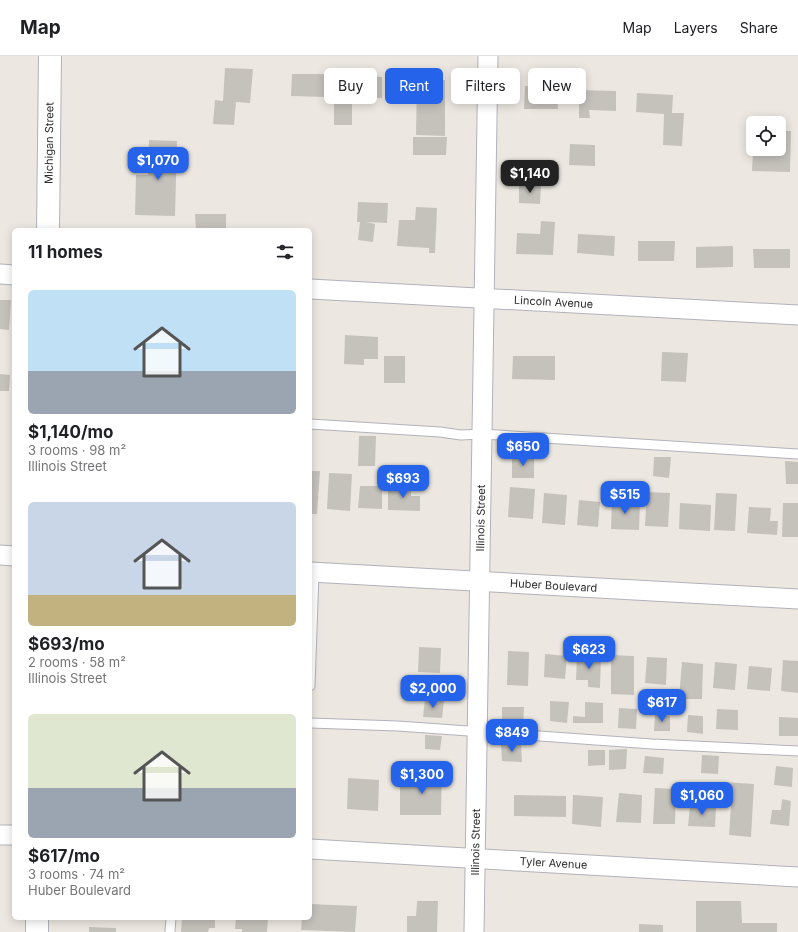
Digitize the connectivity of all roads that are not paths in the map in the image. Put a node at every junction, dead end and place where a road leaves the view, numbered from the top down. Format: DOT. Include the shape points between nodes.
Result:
graph roads {
  1 [pos="50,56"];
  2 [pos="488,56"];
  3 [pos="48,228"];
  4 [pos="0,274"];
  5 [pos="12,274"];
  6 [pos="312,289"];
  7 [pos="484,297"];
  8 [pos="798,316"];
  9 [pos="312,424"];
  10 [pos="482,434"];
  11 [pos="798,454"];
  12 [pos="0,555"];
  13 [pos="12,556"];
  14 [pos="312,572"];
  15 [pos="480,582"];
  16 [pos="798,599"];
  17 [pos="312,723"];
  18 [pos="477,731"];
  19 [pos="798,751"];
  20 [pos="0,835"];
  21 [pos="12,835"];
  22 [pos="312,849"];
  23 [pos="475,858"];
  24 [pos="798,877"];
  25 [pos="37,920"];
  26 [pos="171,920"];
  27 [pos="37,932"];
  28 [pos="170,932"];
  29 [pos="474,932"];
  1 -- 3 [label="street, Michigan Street"];
  2 -- 7 [label="street, Illinois Street"];
  4 -- 5 [label="street"];
  6 -- 7 [label="street, Lincoln Avenue"];
  7 -- 8 [label="street, Lincoln Avenue"];
  7 -- 10 [label="street, Illinois Street"];
  9 -- 10 [label="lane" via="461,435"];
  10 -- 11 [label="lane"];
  10 -- 15 [label="street, Illinois Street"];
  12 -- 13 [label="street"];
  14 -- 15 [label="street, Huber Boulevard"];
  15 -- 16 [label="street, Huber Boulevard"];
  15 -- 18 [label="street, Illinois Street"];
  17 -- 18 [label="lane"];
  18 -- 19 [label="lane" via="652,744"];
  18 -- 23 [label="street, Illinois Street"];
  20 -- 21 [label="street"];
  22 -- 23 [label="street, Tyler Avenue"];
  23 -- 24 [label="street, Tyler Avenue"];
  23 -- 29 [label="street, Illinois Street"];
  25 -- 27 [label="street"];
  26 -- 28 [label="lane"];
}
